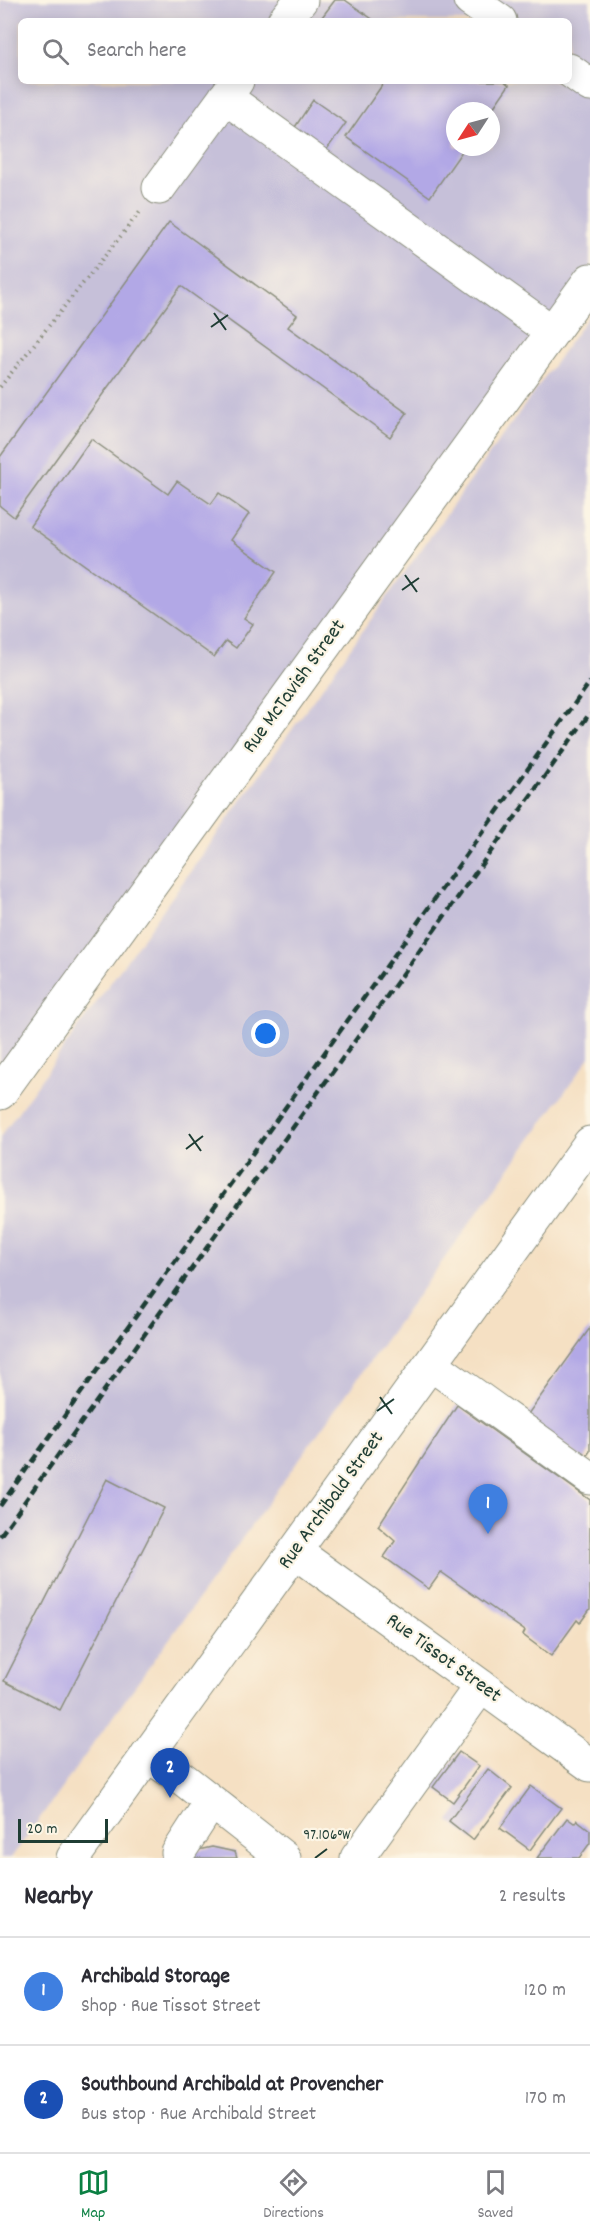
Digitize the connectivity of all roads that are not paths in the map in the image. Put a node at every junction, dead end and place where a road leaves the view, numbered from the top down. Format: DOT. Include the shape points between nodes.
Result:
graph roads {
  1 [pos="301,0"];
  2 [pos="470,0"];
  3 [pos="286,18"];
  4 [pos="496,18"];
  5 [pos="572,72"];
  6 [pos="590,86"];
  7 [pos="231,89"];
  8 [pos="159,188"];
  9 [pos="590,280"];
  10 [pos="552,332"];
  11 [pos="0,1093"];
  12 [pos="590,1143"];
  13 [pos="431,1364"];
  14 [pos="590,1478"];
  15 [pos="296,1552"];
  16 [pos="481,1686"];
  17 [pos="147,1755"];
  18 [pos="590,1765"];
  19 [pos="113,1801"];
  20 [pos="211,1802"];
  21 [pos="178,1853"];
  22 [pos="73,1858"];
  23 [pos="93,1858"];
  24 [pos="284,1858"];
  25 [pos="357,1858"];
  1 -- 3 [label="street"];
  2 -- 4 [label="street"];
  5 -- 6 [label="street"];
  7 -- 8 [label="street"];
  7 -- 10 [label="street"];
  9 -- 10 [label="street, Rue McTavish Street"];
  10 -- 11 [label="street, Rue McTavish Street"];
  12 -- 13 [label="street, Rue Archibald Street"];
  13 -- 14 [label="street"];
  13 -- 15 [label="street, Rue Archibald Street"];
  15 -- 16 [label="street, Rue Tissot Street"];
  15 -- 17 [label="street, Rue Archibald Street"];
  16 -- 18 [label="street, Rue Tissot Street"];
  16 -- 25 [label="street"];
  17 -- 19 [label="street, Rue Archibald Street"];
  17 -- 20 [label="street"];
  19 -- 22 [label="street, Rue Archibald Street"];
  19 -- 23 [label="street"];
  20 -- 21 [label="street"];
  20 -- 24 [label="street"];
}
